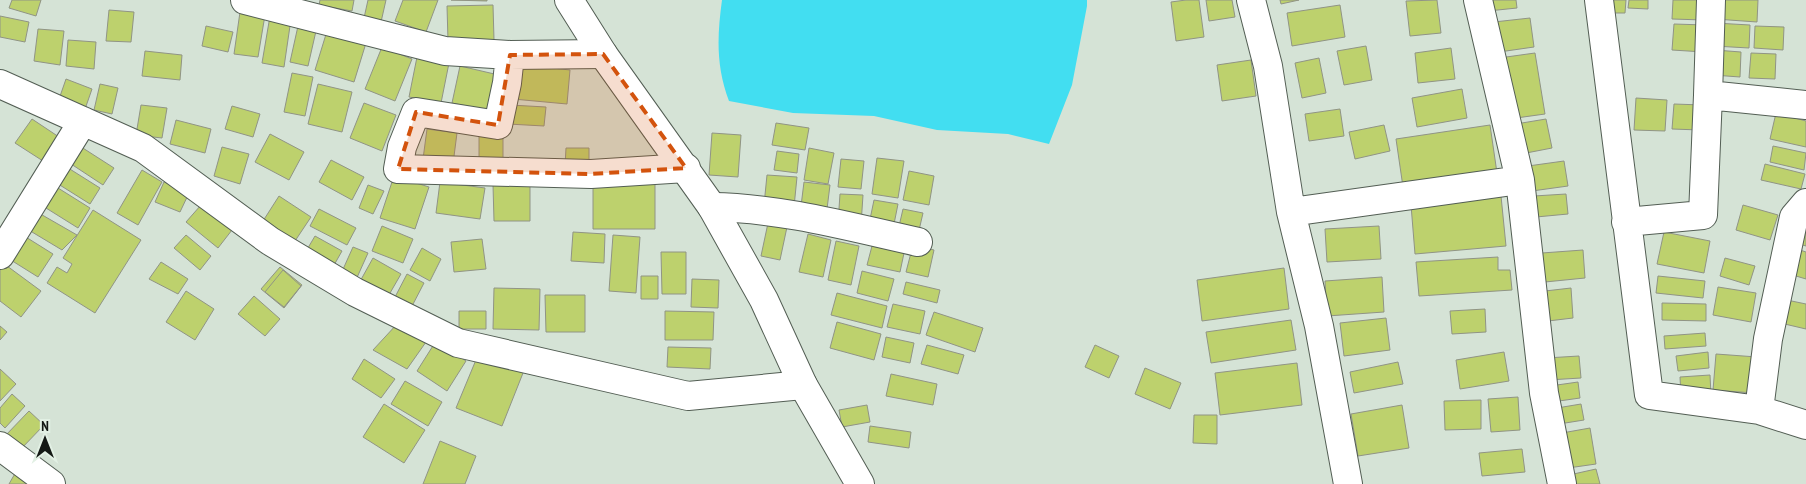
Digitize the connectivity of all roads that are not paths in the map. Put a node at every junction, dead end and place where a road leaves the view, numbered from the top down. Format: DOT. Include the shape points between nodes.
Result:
graph roads {
  1 [pos="245,0"];
  2 [pos="570,0"];
  3 [pos="1251,0"];
  4 [pos="1478,0"];
  5 [pos="1599,0"];
  6 [pos="1711,0"];
  7 [pos="603,54"];
  8 [pos="510,55"];
  9 [pos="0,84"];
  10 [pos="1708,96"];
  11 [pos="1806,105"];
  12 [pos="83,121"];
  13 [pos="686,168"];
  14 [pos="1520,180"];
  15 [pos="1806,203"];
  16 [pos="712,207"];
  17 [pos="1291,212"];
  18 [pos="1626,222"];
  19 [pos="918,242"];
  20 [pos="0,255"];
  21 [pos="802,385"];
  22 [pos="1760,410"];
  23 [pos="1806,425"];
  24 [pos="0,446"];
  25 [pos="51,484"];
  26 [pos="860,484"];
  27 [pos="1348,484"];
  28 [pos="1562,484"];
  1 -- 8 [label="street" via="445,51"];
  2 -- 7 [label="street"];
  3 -- 17 [label="street" via="1268,66"];
  4 -- 14 [label="street"];
  5 -- 18 [label="street"];
  6 -- 10 [label="street"];
  7 -- 8 [label="street"];
  7 -- 13 [label="street"];
  8 -- 13 [label="street" via="498,125 416,112 402,148 398,169 591,174"];
  9 -- 12 [label="street"];
  10 -- 11 [label="street"];
  10 -- 18 [label="street" via="1703,215"];
  12 -- 20 [label="street"];
  12 -- 21 [label="street" via="142,148 270,241 355,292 458,343 688,396"];
  13 -- 16 [label="street"];
  14 -- 17 [label="street"];
  14 -- 28 [label="street" via="1544,393"];
  15 -- 22 [label="street" via="1794,218 1768,339"];
  16 -- 19 [label="street" via="777,211"];
  16 -- 21 [label="street" via="764,300"];
  17 -- 27 [label="street" via="1319,326"];
  18 -- 22 [label="street" via="1649,395"];
  21 -- 26 [label="street"];
  22 -- 23 [label="street"];
  24 -- 25 [label="street"];
}
